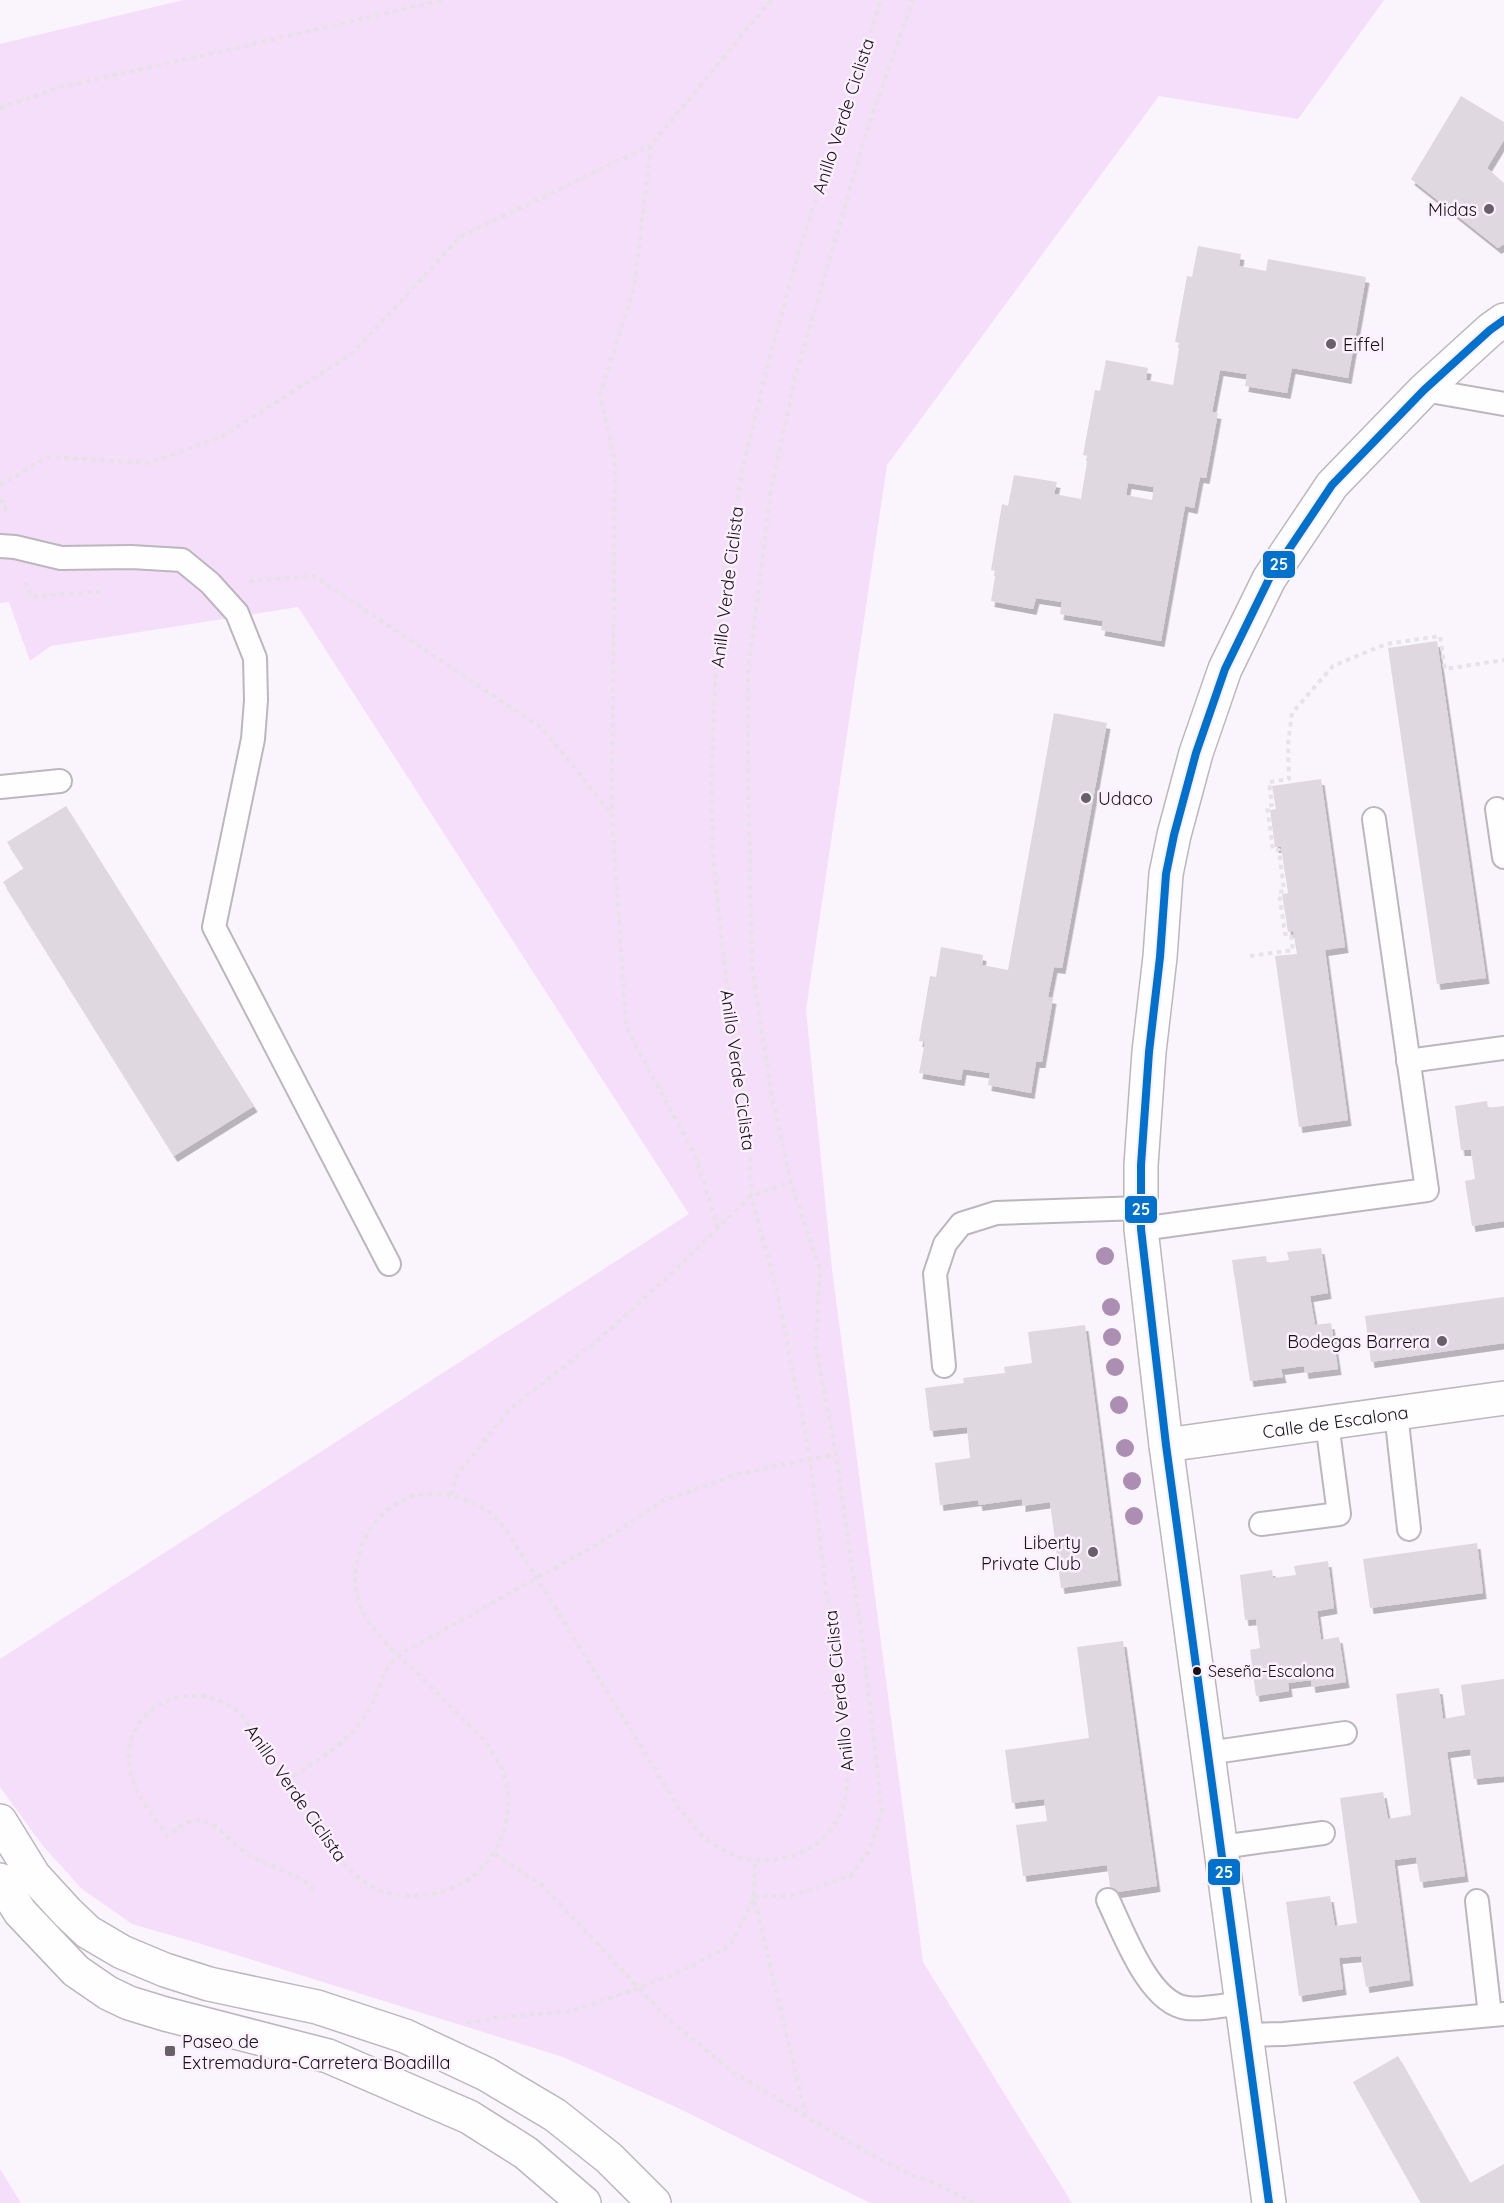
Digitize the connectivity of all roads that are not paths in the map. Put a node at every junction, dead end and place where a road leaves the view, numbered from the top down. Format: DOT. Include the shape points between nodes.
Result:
graph roads {
  1 [pos="1504,320"];
  2 [pos="1424,390"];
  3 [pos="1504,404"];
  4 [pos="8,546"];
  5 [pos="60,781"];
  6 [pos="0,787"];
  7 [pos="1497,809"];
  8 [pos="1374,819"];
  9 [pos="1504,857"];
  10 [pos="1504,1048"];
  11 [pos="1408,1061"];
  12 [pos="1141,1219"];
  13 [pos="389,1264"];
  14 [pos="944,1366"];
  15 [pos="1504,1398"];
  16 [pos="1396,1413"];
  17 [pos="1327,1423"];
  18 [pos="1166,1445"];
  19 [pos="1261,1524"];
  20 [pos="1409,1529"];
  21 [pos="1346,1733"];
  22 [pos="1208,1753"];
  23 [pos="0,1821"];
  24 [pos="1323,1833"];
  25 [pos="1221,1847"];
  26 [pos="0,1880"];
  27 [pos="1108,1900"];
  28 [pos="1477,1901"];
  29 [pos="1242,2003"];
  30 [pos="1497,2014"];
  31 [pos="1246,2036"];
  32 [pos="584,2203"];
  33 [pos="654,2203"];
  34 [pos="1269,2203"];
  1 -- 2 [label="main road"];
  2 -- 3 [label="lane"];
  2 -- 12 [label="main road" via="1332,485 1269,579 1221,680 1196,753 1166,874 1142,1146"];
  4 -- 13 [label="lane" via="62,558 182,560 237,613 255,658 256,700 253,739 214,927"];
  5 -- 6 [label="lane"];
  7 -- 9 [label="lane"];
  8 -- 11 [label="lane"];
  10 -- 11 [label="lane"];
  11 -- 12 [label="lane" via="1427,1190"];
  12 -- 14 [label="lane" via="996,1213 961,1224 945,1244 935,1274"];
  12 -- 18 [label="main road"];
  15 -- 16 [label="main road, Calle de Escalona"];
  16 -- 17 [label="main road, Calle de Escalona"];
  16 -- 20 [label="lane"];
  17 -- 18 [label="main road, Calle de Escalona"];
  17 -- 19 [label="lane" via="1339,1514"];
  18 -- 22 [label="main road"];
  21 -- 22 [label="lane"];
  22 -- 25 [label="main road"];
  23 -- 33 [label="main road" via="34,1876 67,1912 88,1932 122,1952 208,1984 317,2007 405,2036 486,2074 555,2115 609,2158"];
  24 -- 25 [label="lane"];
  25 -- 29 [label="main road"];
  26 -- 32 [label="main road" via="20,1912 76,1971 108,1994 165,2014 328,2056 470,2117 526,2153"];
  27 -- 29 [label="lane" via="1143,1972 1175,2005 1188,2009"];
  28 -- 30 [label="lane"];
  29 -- 31 [label="main road"];
  30 -- 31 [label="lane"];
  31 -- 34 [label="main road"];
}
